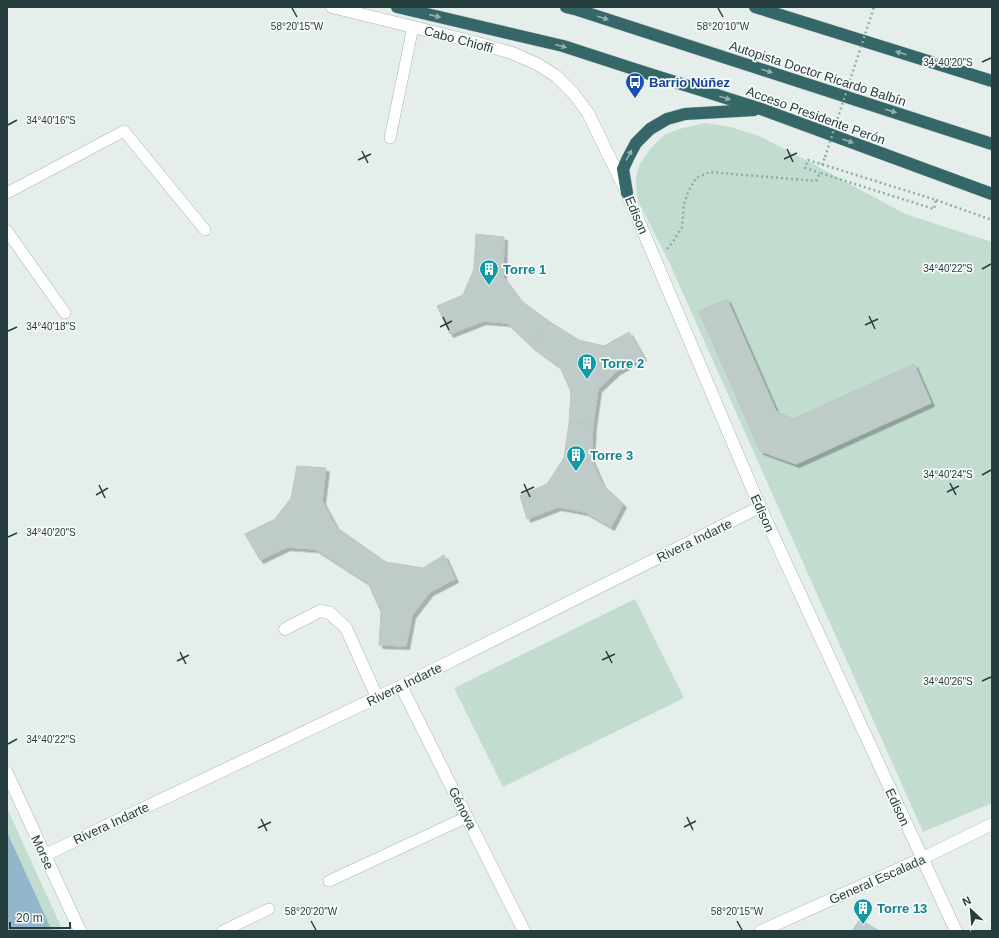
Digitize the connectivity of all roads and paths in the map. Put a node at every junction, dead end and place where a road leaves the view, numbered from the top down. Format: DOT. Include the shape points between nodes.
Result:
graph roads {
  1 [pos="332,7"];
  2 [pos="397,7"];
  3 [pos="566,7"];
  4 [pos="755,7"];
  5 [pos="874,7"];
  6 [pos="413,27"];
  7 [pos="992,82"];
  8 [pos="574,94"];
  9 [pos="761,109"];
  10 [pos="390,138"];
  11 [pos="992,144"];
  12 [pos="822,164"];
  13 [pos="820,173"];
  14 [pos="7,193"];
  15 [pos="627,193"];
  16 [pos="992,194"];
  17 [pos="936,200"];
  18 [pos="992,220"];
  19 [pos="205,230"];
  20 [pos="7,231"];
  21 [pos="654,254"];
  22 [pos="65,313"];
  23 [pos="760,507"];
  24 [pos="285,629"];
  25 [pos="401,686"];
  26 [pos="377,697"];
  27 [pos="7,773"];
  28 [pos="467,817"];
  29 [pos="992,824"];
  30 [pos="45,855"];
  31 [pos="922,859"];
  32 [pos="329,881"];
  33 [pos="269,909"];
  34 [pos="766,930"];
  35 [pos="80,931"];
  36 [pos="223,931"];
  37 [pos="524,931"];
  38 [pos="956,931"];
  1 -- 6 [label="street, Cabo Chioffi"];
  2 -- 9 [label="highway, Acceso Presidente Perón, one-way" via="563,46"];
  3 -- 11 [label="highway, Autopista Doctor Ricardo Balbín, one-way"];
  7 -- 4 [label="highway, one-way"];
  5 -- 12 [label="path, bridge"];
  6 -- 8 [label="street, Cabo Chioffi" via="512,53 556,76"];
  6 -- 10 [label="lane"];
  8 -- 15 [label="street, Edison" via="588,113"];
  15 -- 9 [label="highway, one-way" via="623,169 636,143 650,129 667,119 685,114"];
  9 -- 16 [label="highway, Acceso Presidente Perón, one-way"];
  12 -- 13 [label="path" via="808,160 805,168"];
  12 -- 17 [label="path"];
  13 -- 17 [label="path" via="934,209"];
  13 -- 21 [label="path" via="816,181 710,172 696,178 684,204 682,227 668,248"];
  14 -- 19 [label="lane" via="124,131"];
  15 -- 21 [label="street, Edison"];
  17 -- 18 [label="path"];
  20 -- 22 [label="lane"];
  21 -- 23 [label="street, Edison"];
  23 -- 25 [label="street, Rivera Indarte"];
  23 -- 31 [label="street, Edison"];
  24 -- 26 [label="street" via="320,611 330,612 346,628"];
  25 -- 26 [label="street, Rivera Indarte"];
  25 -- 28 [label="street, Génova"];
  26 -- 30 [label="street, Rivera Indarte"];
  27 -- 30 [label="street, Morse"];
  28 -- 32 [label="lane"];
  28 -- 37 [label="street, Génova"];
  29 -- 31 [label="street, General Escalada"];
  30 -- 35 [label="street, Morse"];
  31 -- 34 [label="street, General Escalada"];
  31 -- 38 [label="street, Edison"];
  33 -- 36 [label="lane"];
}
